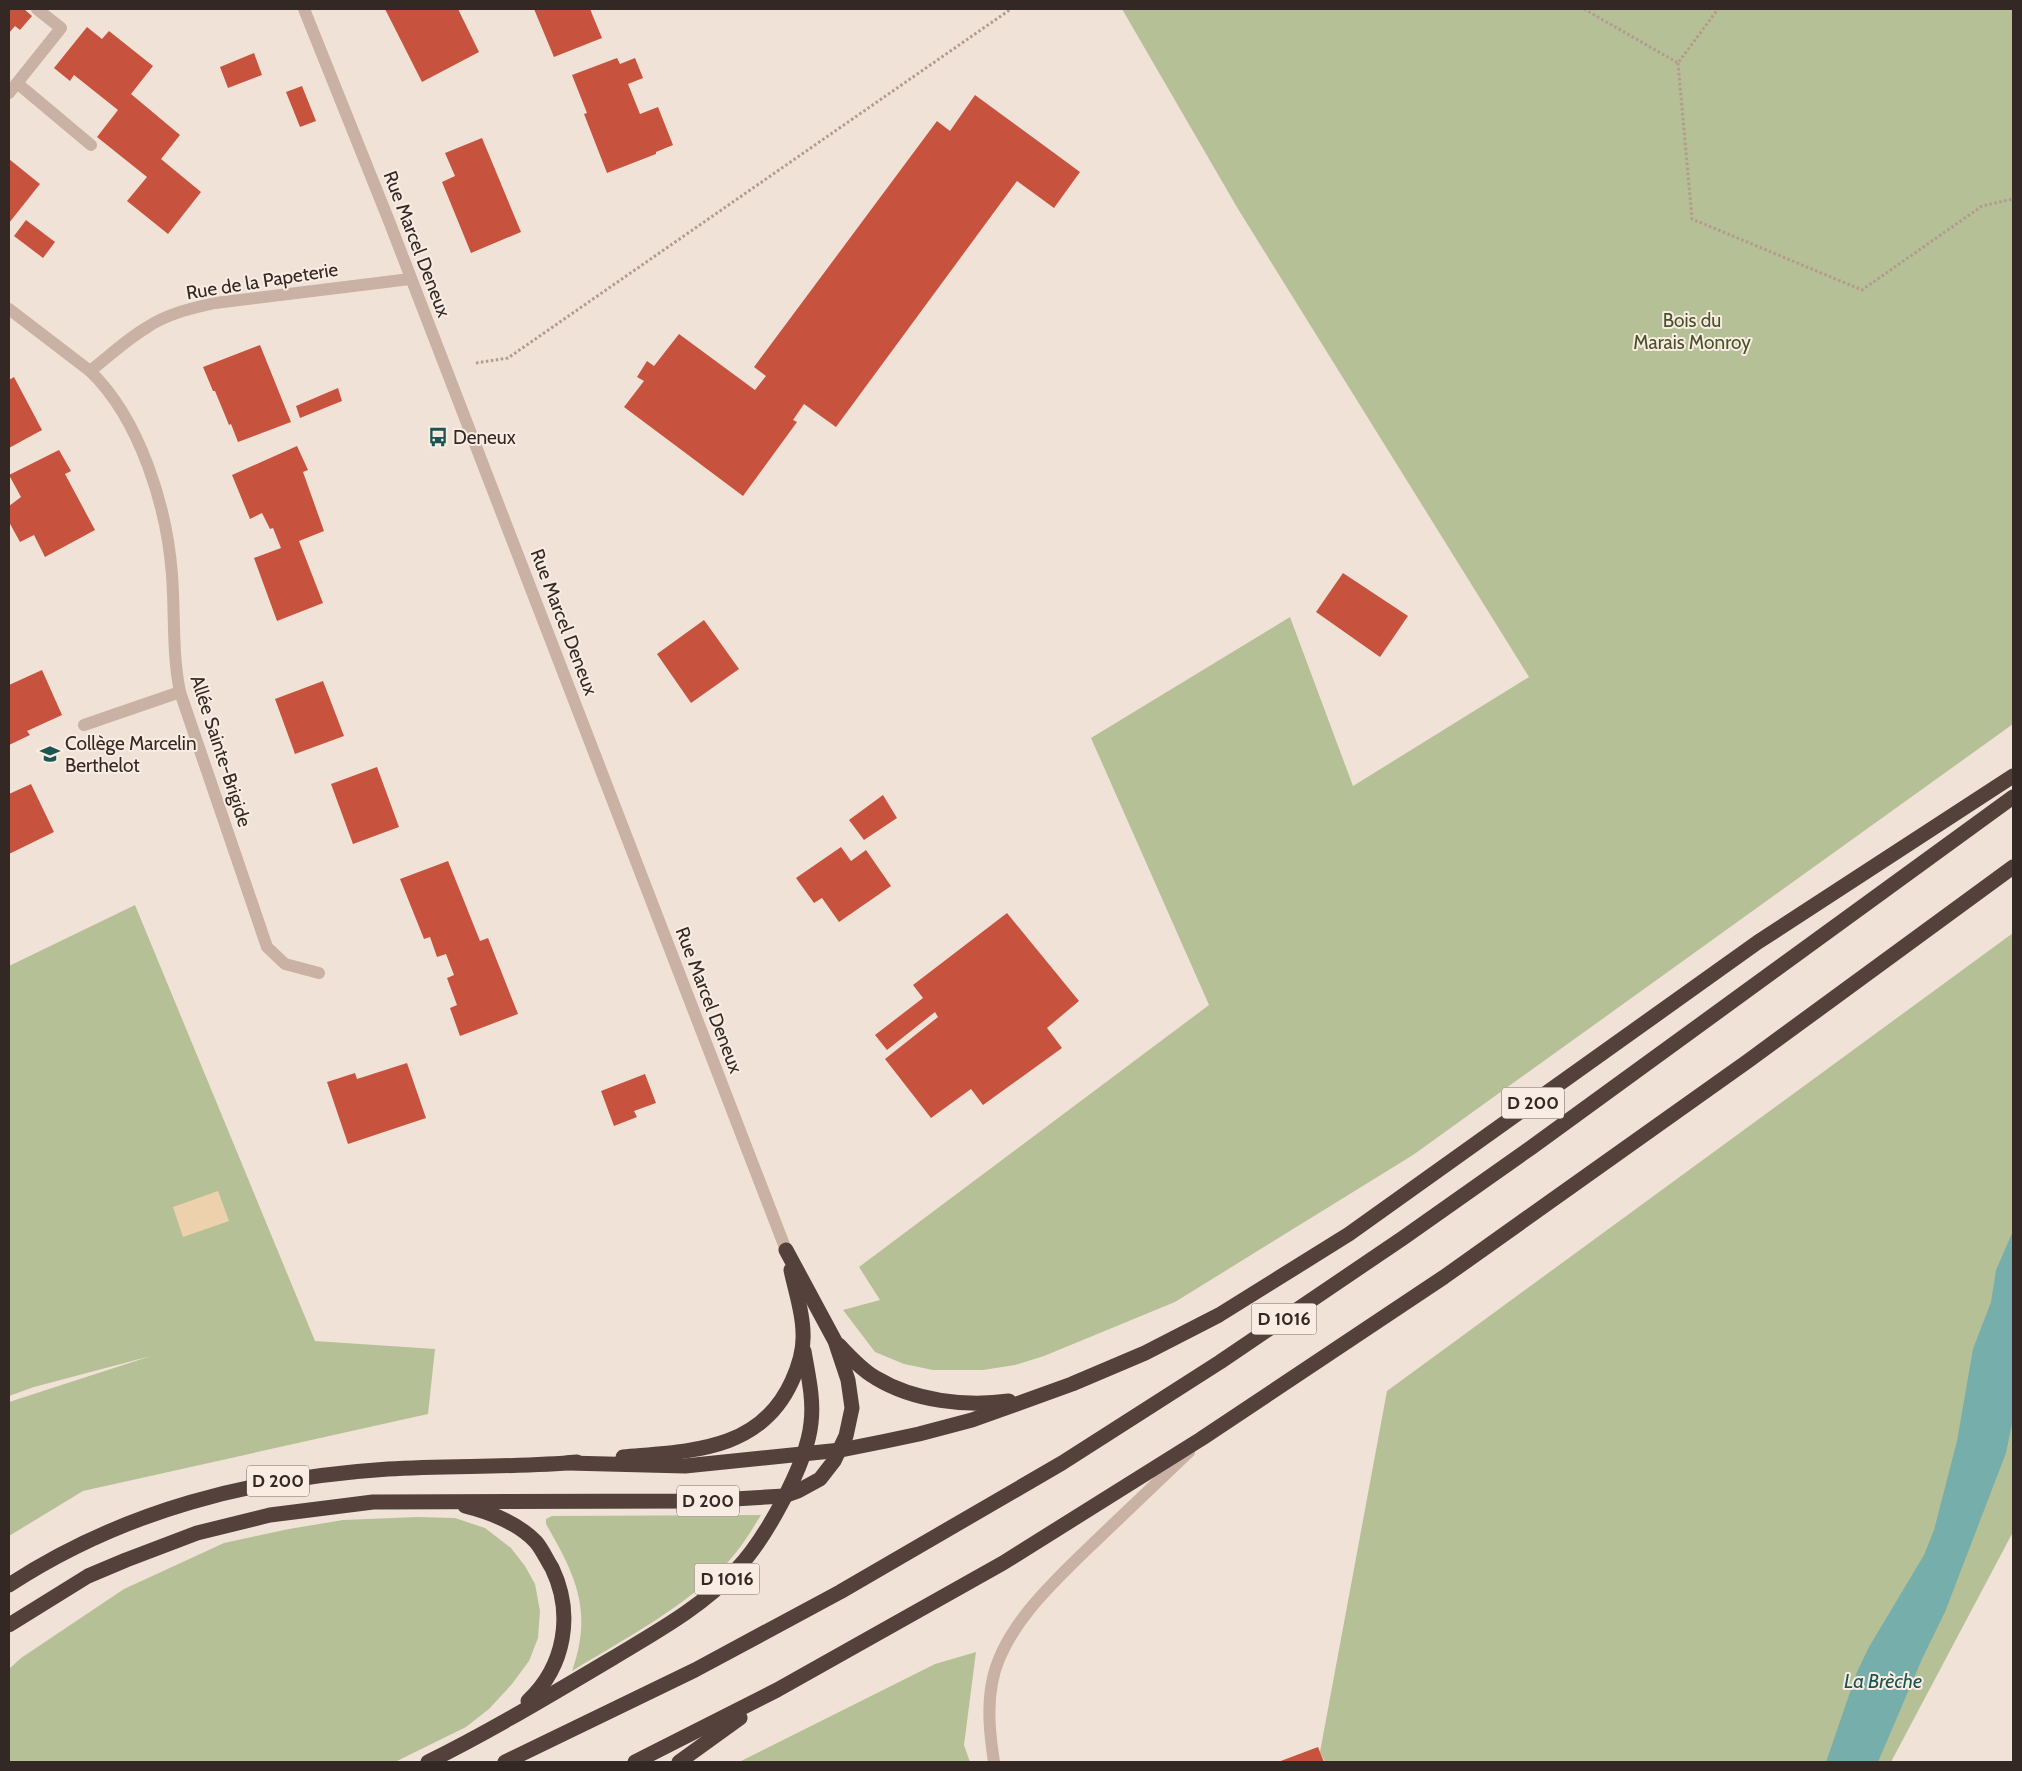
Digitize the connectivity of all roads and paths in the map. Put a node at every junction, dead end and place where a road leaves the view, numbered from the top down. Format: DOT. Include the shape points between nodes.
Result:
graph roads {
  1 [pos="37,9"];
  2 [pos="304,9"];
  3 [pos="1011,9"];
  4 [pos="1584,9"];
  5 [pos="1718,9"];
  6 [pos="1678,63"];
  7 [pos="13,88"];
  8 [pos="91,145"];
  9 [pos="2013,199"];
  10 [pos="410,279"];
  11 [pos="9,309"];
  12 [pos="446,368"];
  13 [pos="90,371"];
  14 [pos="180,692"];
  15 [pos="84,725"];
  16 [pos="2013,776"];
  17 [pos="2013,797"];
  18 [pos="2013,866"];
  19 [pos="319,973"];
  20 [pos="786,1250"];
  21 [pos="835,1341"];
  22 [pos="803,1345"];
  23 [pos="1035,1397"];
  24 [pos="1202,1439"];
  25 [pos="841,1450"];
  26 [pos="804,1454"];
  27 [pos="568,1462"];
  28 [pos="784,1496"];
  29 [pos="444,1501"];
  30 [pos="9,1585"];
  31 [pos="9,1624"];
  32 [pos="777,1690"];
  33 [pos="510,1717"];
  34 [pos="428,1762"];
  35 [pos="505,1762"];
  36 [pos="635,1762"];
  37 [pos="679,1762"];
  38 [pos="994,1762"];
  1 -- 7 [label="street" via="61,28"];
  2 -- 10 [label="street, Rue Marcel Deneux"];
  3 -- 12 [label="path" via="508,358"];
  4 -- 6 [label="path"];
  5 -- 6 [label="path"];
  6 -- 9 [label="path" via="1692,219 1862,290 1982,206"];
  7 -- 8 [label="street"];
  10 -- 12 [label="street, Rue Marcel Deneux"];
  10 -- 13 [label="street, Rue de la Papeterie" via="193,308 146,327"];
  11 -- 13 [label="street"];
  12 -- 20 [label="street, Rue Marcel Deneux"];
  13 -- 14 [label="street, Allée Sainte-Brigide" via="104,384 127,420 163,516 172,575 174,648"];
  14 -- 15 [label="street"];
  14 -- 19 [label="street, Allée Sainte-Brigide" via="267,947 285,964"];
  16 -- 23 [label="highway, D 200" via="1758,942 1386,1210 1279,1279 1219,1316 1145,1353"];
  17 -- 35 [label="highway, D 1016" via="1532,1147 1220,1362 1062,1463 840,1592 695,1670"];
  18 -- 24 [label="highway, D 1016" via="1748,1061 1452,1271"];
  20 -- 21 [label="highway, D 200"];
  20 -- 22 [label="highway, D 200" via="802,1323"];
  21 -- 23 [label="highway, D 200" via="877,1379 921,1396 974,1403"];
  21 -- 25 [label="highway, D 200" via="848,1380 852,1408"];
  22 -- 26 [label="highway, D 1016" via="812,1410"];
  22 -- 27 [label="highway, D 200" via="796,1372 784,1398 767,1418 745,1434 696,1450"];
  23 -- 25 [label="highway, D 200" via="972,1420"];
  24 -- 32 [label="highway, D 1016" via="1003,1563"];
  24 -- 38 [label="street" via="1050,1586 1010,1636 992,1682 990,1739"];
  25 -- 26 [label="highway, D 200"];
  25 -- 28 [label="highway, D 200" via="820,1479"];
  26 -- 27 [label="highway, D 200" via="675,1466"];
  26 -- 28 [label="highway, D 1016"];
  27 -- 30 [label="highway, D 200" via="354,1472 280,1481 213,1495 103,1534 64,1552"];
  28 -- 29 [label="highway, D 200" via="700,1501"];
  28 -- 33 [label="highway, D 1016" via="756,1545 736,1570 706,1597 562,1689"];
  29 -- 31 [label="highway, D 200" via="340,1505 270,1515 197,1533 88,1576"];
  29 -- 33 [label="highway, D 1016" via="508,1522 536,1542 556,1577 565,1616 560,1651 541,1689"];
  32 -- 36 [label="highway, D 1016"];
  32 -- 37 [label="highway"];
  33 -- 34 [label="highway, D 1016"];
}
